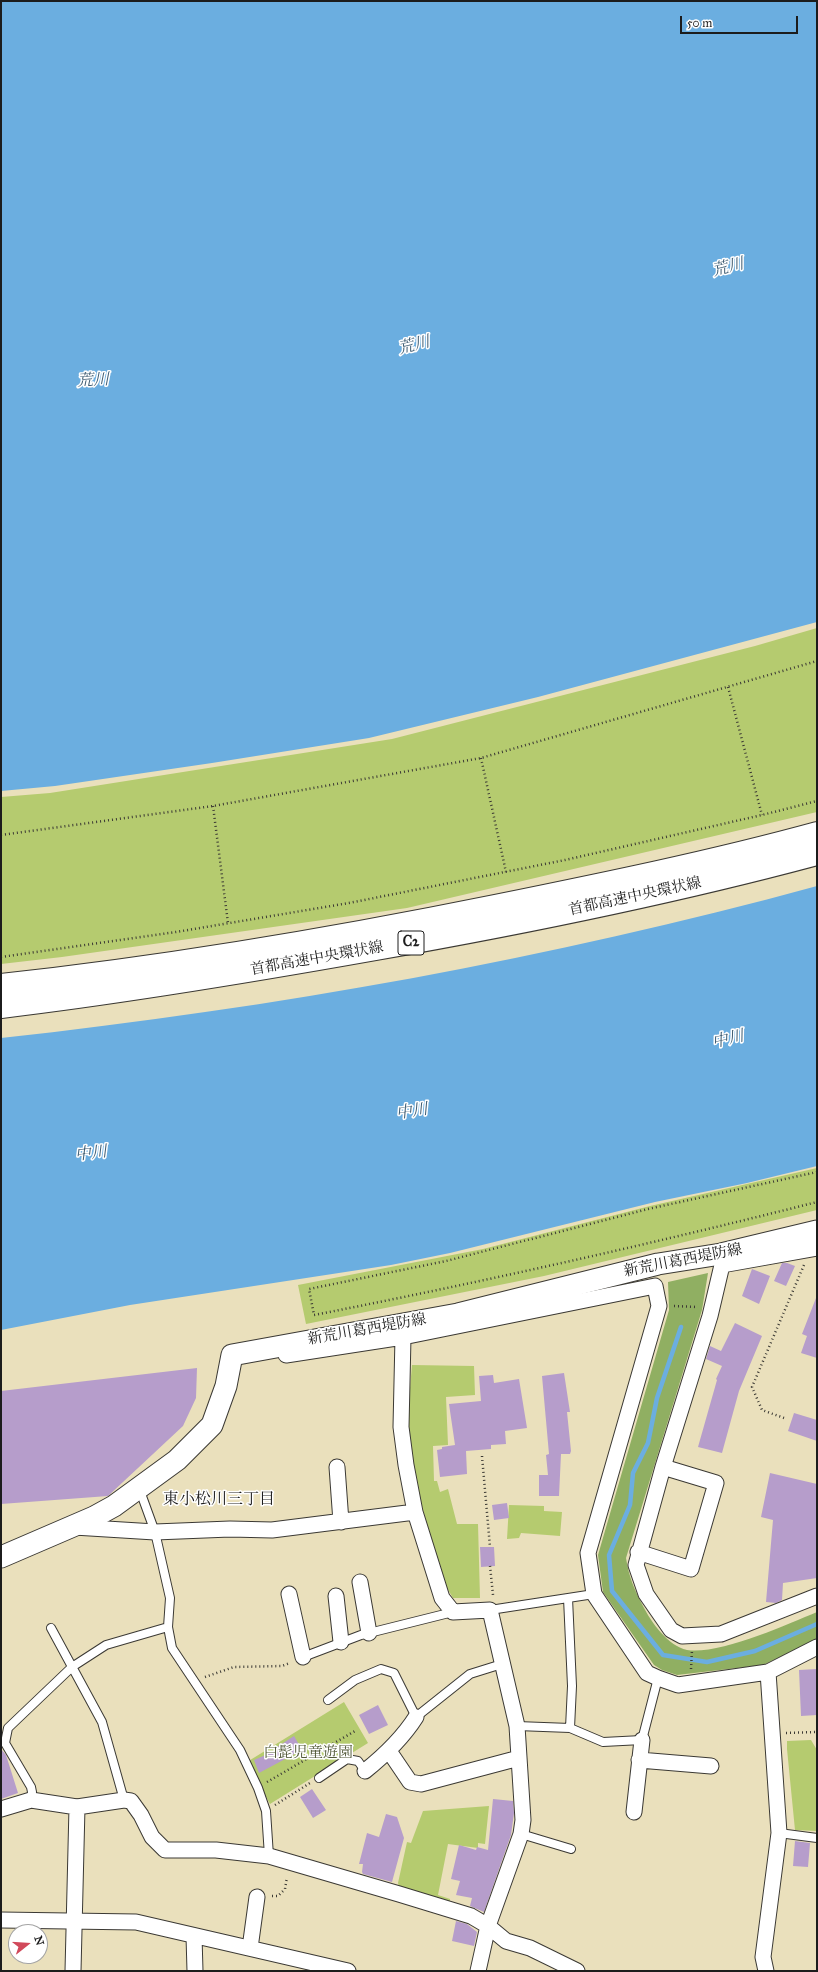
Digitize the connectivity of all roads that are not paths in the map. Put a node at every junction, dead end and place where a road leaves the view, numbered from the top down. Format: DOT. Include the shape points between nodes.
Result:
graph roads {
  1 [pos="817,833"];
  2 [pos="817,854"];
  3 [pos="1,985"];
  4 [pos="1,1007"];
  5 [pos="817,1231"];
  6 [pos="814,1249"];
  7 [pos="721,1260"];
  8 [pos="488,1313"];
  9 [pos="403,1337"];
  10 [pos="229,1364"];
  11 [pos="337,1467"];
  12 [pos="663,1467"];
  13 [pos="139,1488"];
  14 [pos="415,1512"];
  15 [pos="340,1522"];
  16 [pos="73,1527"];
  17 [pos="155,1532"];
  18 [pos="638,1552"];
  19 [pos="1,1557"];
  20 [pos="360,1582"];
  21 [pos="289,1594"];
  22 [pos="594,1594"];
  23 [pos="336,1596"];
  24 [pos="817,1596"];
  25 [pos="568,1598"];
  26 [pos="492,1610"];
  27 [pos="453,1612"];
  28 [pos="168,1627"];
  29 [pos="51,1628"];
  30 [pos="369,1633"];
  31 [pos="341,1642"];
  32 [pos="817,1647"];
  33 [pos="303,1657"];
  34 [pos="502,1664"];
  35 [pos="72,1667"];
  36 [pos="768,1672"];
  37 [pos="658,1678"];
  38 [pos="328,1700"];
  39 [pos="416,1717"];
  40 [pos="517,1726"];
  41 [pos="570,1728"];
  42 [pos="642,1740"];
  43 [pos="389,1751"];
  44 [pos="518,1758"];
  45 [pos="639,1760"];
  46 [pos="711,1766"];
  47 [pos="365,1771"];
  48 [pos="319,1778"];
  49 [pos="31,1800"];
  50 [pos="124,1800"];
  51 [pos="77,1807"];
  52 [pos="1,1809"];
  53 [pos="634,1812"];
  54 [pos="779,1833"];
  55 [pos="521,1834"];
  56 [pos="817,1838"];
  57 [pos="571,1849"];
  58 [pos="269,1856"];
  59 [pos="257,1897"];
  60 [pos="1,1920"];
  61 [pos="74,1920"];
  62 [pos="488,1926"];
  63 [pos="194,1936"];
  64 [pos="250,1948"];
  65 [pos="296,1964"];
  66 [pos="73,1971"];
  67 [pos="195,1971"];
  68 [pos="348,1971"];
  69 [pos="478,1971"];
  70 [pos="577,1971"];
  71 [pos="766,1971"];
  1 -- 3 [label="highway, 首都高速中央環状線 / C2" via="670,869 434,918 197,960"];
  2 -- 4 [label="highway, 首都高速中央環状線 / C2" via="674,890 440,938 196,980"];
  5 -- 7 [label="main road, 新荒川葛西堤防線"];
  6 -- 7 [label="street"];
  7 -- 8 [label="main road, 新荒川葛西堤防線" via="658,1264"];
  7 -- 12 [label="street" via="712,1309"];
  8 -- 9 [label="street"];
  8 -- 10 [label="main road, 新荒川葛西堤防線" via="458,1314 232,1355"];
  8 -- 22 [label="street" via="655,1286 658,1306 588,1554"];
  9 -- 10 [label="street"];
  9 -- 14 [label="street" via="401,1427"];
  10 -- 13 [label="main road" via="226,1386 212,1425 177,1460"];
  11 -- 15 [label="street"];
  12 -- 18 [label="street"];
  12 -- 18 [label="street" via="716,1484 691,1569"];
  13 -- 16 [label="main road" via="107,1510"];
  13 -- 17 [label="lane"];
  14 -- 15 [label="street"];
  14 -- 27 [label="street" via="442,1598"];
  15 -- 17 [label="street" via="272,1530"];
  16 -- 17 [label="street"];
  16 -- 19 [label="main road"];
  17 -- 28 [label="lane" via="170,1598"];
  18 -- 24 [label="street" via="636,1565 646,1594 671,1630 682,1636 721,1634"];
  20 -- 30 [label="street"];
  21 -- 33 [label="street"];
  22 -- 25 [label="lane"];
  22 -- 37 [label="street" via="648,1673"];
  23 -- 31 [label="street"];
  25 -- 26 [label="lane"];
  25 -- 41 [label="lane" via="572,1686"];
  26 -- 27 [label="street"];
  26 -- 34 [label="street"];
  27 -- 30 [label="lane"];
  28 -- 35 [label="lane" via="106,1645"];
  28 -- 58 [label="lane" via="172,1648 240,1750 258,1788 266,1811"];
  29 -- 35 [label="lane"];
  30 -- 31 [label="lane"];
  31 -- 33 [label="lane"];
  32 -- 36 [label="street"];
  34 -- 39 [label="lane" via="470,1674"];
  34 -- 40 [label="street"];
  35 -- 49 [label="lane" via="8,1728 5,1743 31,1787"];
  35 -- 50 [label="lane" via="102,1722"];
  36 -- 37 [label="street" via="678,1684"];
  36 -- 54 [label="street"];
  37 -- 42 [label="lane"];
  38 -- 39 [label="lane" via="355,1680 381,1669 394,1673"];
  39 -- 43 [label="street" via="406,1733"];
  40 -- 41 [label="lane"];
  40 -- 44 [label="street"];
  41 -- 42 [label="lane" via="603,1742"];
  42 -- 45 [label="street"];
  43 -- 44 [label="street" via="410,1782 421,1784"];
  43 -- 47 [label="street"];
  44 -- 55 [label="street" via="523,1820"];
  45 -- 46 [label="street"];
  45 -- 53 [label="street"];
  47 -- 48 [label="lane" via="358,1760 348,1758"];
  49 -- 51 [label="street"];
  49 -- 52 [label="street"];
  50 -- 51 [label="street"];
  50 -- 58 [label="street" via="131,1801 152,1837 165,1850 216,1850"];
  51 -- 61 [label="street"];
  54 -- 56 [label="lane"];
  54 -- 71 [label="street" via="764,1957"];
  55 -- 57 [label="lane"];
  55 -- 62 [label="street"];
  58 -- 62 [label="street" via="471,1916"];
  59 -- 64 [label="street"];
  60 -- 61 [label="street"];
  61 -- 63 [label="street" via="136,1922"];
  61 -- 66 [label="street"];
  62 -- 69 [label="street"];
  62 -- 70 [label="street" via="506,1941 530,1948"];
  63 -- 64 [label="street"];
  63 -- 67 [label="street"];
  64 -- 65 [label="street"];
  65 -- 68 [label="street"];
}
